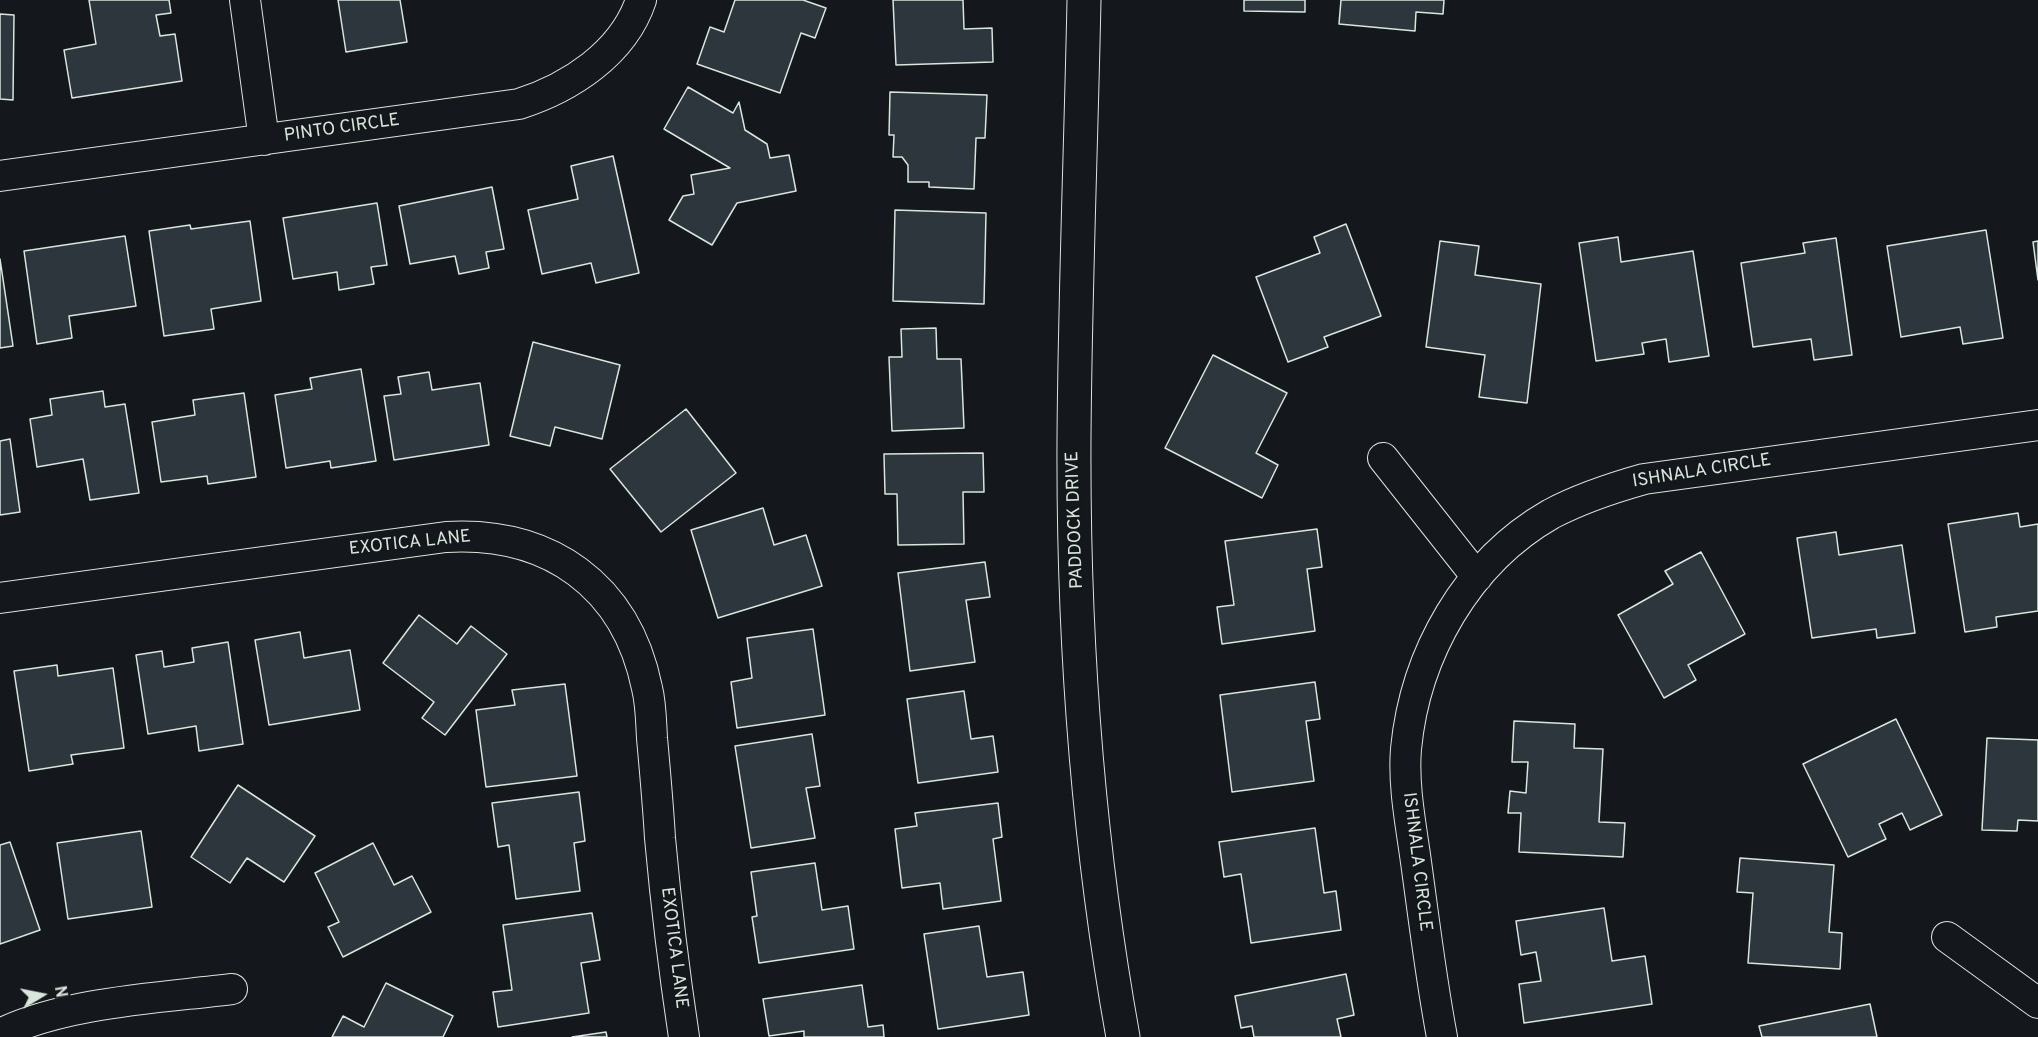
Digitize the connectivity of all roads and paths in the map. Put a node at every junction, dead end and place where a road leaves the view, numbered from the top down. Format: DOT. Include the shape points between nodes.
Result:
graph roads {
  1 [pos="245,0"];
  2 [pos="641,0"];
  3 [pos="1084,0"];
  4 [pos="264,140"];
  5 [pos="0,176"];
  6 [pos="2038,425"];
  7 [pos="1383,458"];
  8 [pos="1477,577"];
  9 [pos="0,598"];
  10 [pos="1947,937"];
  11 [pos="232,988"];
  12 [pos="2038,1003"];
  13 [pos="0,1034"];
  14 [pos="684,1037"];
  15 [pos="1124,1037"];
  16 [pos="1442,1037"];
  1 -- 4 [label="street"];
  2 -- 4 [label="street, PINTO CIRCLE" via="628,24 599,60 541,97 519,104"];
  3 -- 15 [label="street, PADDOCK DRIVE" via="1075,522 1083,690 1098,857"];
  4 -- 5 [label="street, PINTO CIRCLE"];
  6 -- 8 [label="street, ISHNALA CIRCLE" via="1644,479 1599,492 1550,515 1512,542"];
  7 -- 8 [label="street"];
  8 -- 16 [label="street, ISHNALA CIRCLE" via="1449,615 1427,658 1413,704 1406,750 1407,798"];
  9 -- 14 [label="street, EXOTICA LANE" via="455,537 495,537 561,560 612,605 636,645 648,689 662,858"];
  10 -- 12 [label="street"];
  11 -- 13 [label="street" via="84,1009 38,1019"];
}
